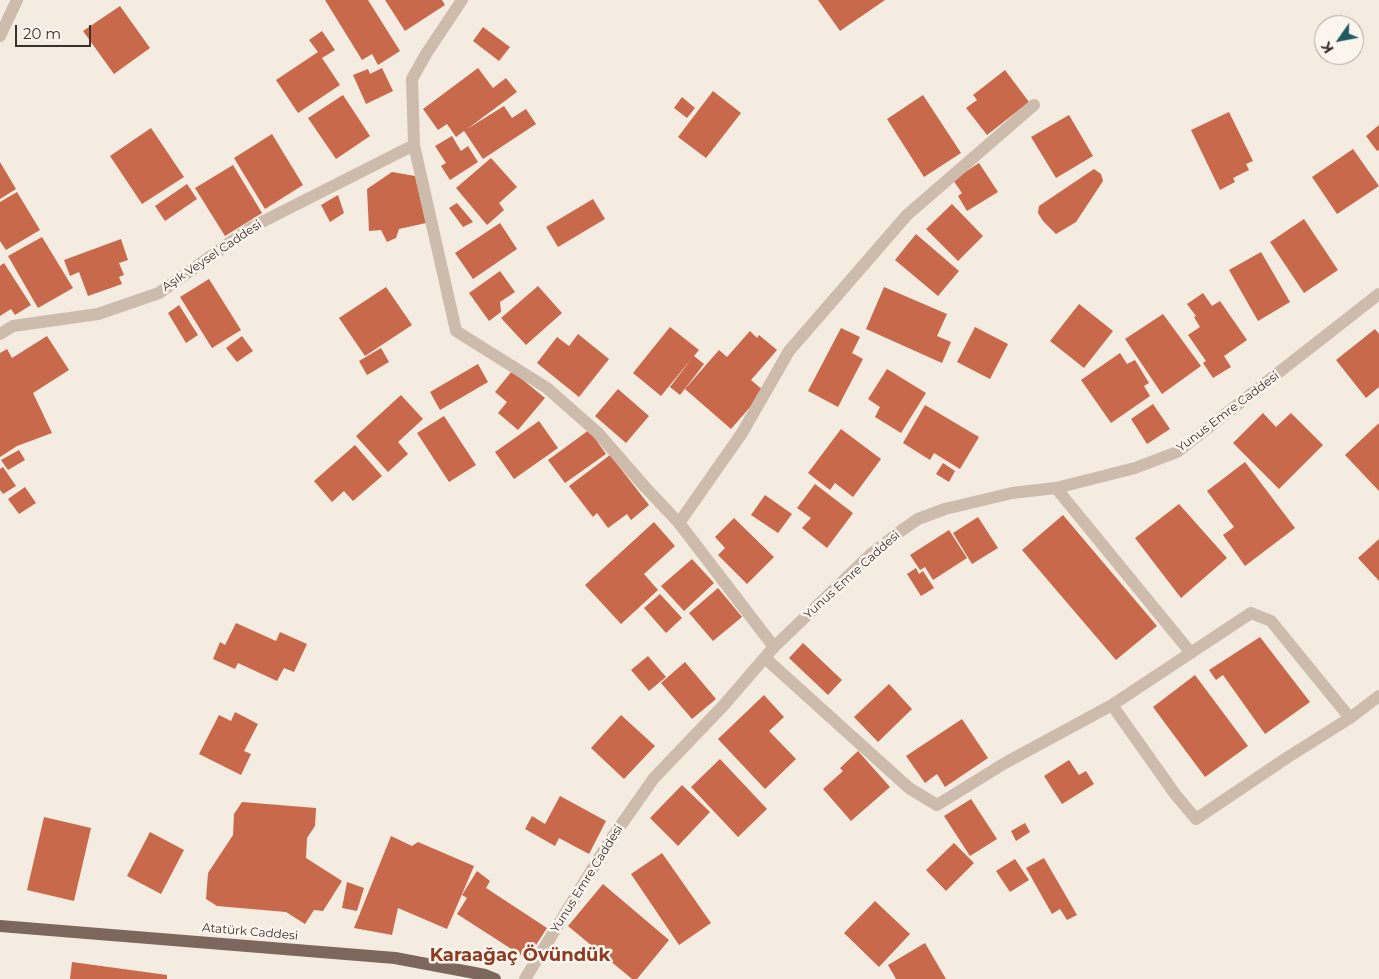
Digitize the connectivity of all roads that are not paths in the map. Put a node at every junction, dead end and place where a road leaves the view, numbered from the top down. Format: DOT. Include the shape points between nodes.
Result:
graph roads {
  1 [pos="17,0"];
  2 [pos="462,0"];
  3 [pos="0,36"];
  4 [pos="1034,105"];
  5 [pos="414,146"];
  6 [pos="1379,294"];
  7 [pos="0,334"];
  8 [pos="1056,488"];
  9 [pos="679,523"];
  10 [pos="774,647"];
  11 [pos="1190,653"];
  12 [pos="765,658"];
  13 [pos="1379,696"];
  14 [pos="1112,705"];
  15 [pos="1350,718"];
  16 [pos="0,926"];
  17 [pos="496,979"];
  18 [pos="525,979"];
  1 -- 3 [label="street"];
  2 -- 5 [label="street" via="412,79"];
  4 -- 9 [label="street" via="906,215 789,351 742,433"];
  5 -- 7 [label="street, Aşık Veysel Caddesi" via="252,226 159,293 98,314 13,326"];
  5 -- 9 [label="street" via="456,331 547,388 598,433"];
  6 -- 8 [label="street, Yunus Emre Caddesi" via="1177,452 1135,468"];
  8 -- 10 [label="street, Yunus Emre Caddesi" via="1012,493 918,519 871,554"];
  8 -- 11 [label="street"];
  9 -- 10 [label="street"];
  10 -- 12 [label="street, Yunus Emre Caddesi"];
  11 -- 14 [label="street"];
  11 -- 15 [label="street" via="1251,613 1271,621"];
  12 -- 14 [label="street" via="909,788 937,805"];
  12 -- 18 [label="street, Yunus Emre Caddesi" via="654,778 609,842"];
  13 -- 15 [label="street"];
  14 -- 15 [label="street" via="1196,819"];
  16 -- 17 [label="main road, Atatürk Caddesi" via="394,958"];
}
